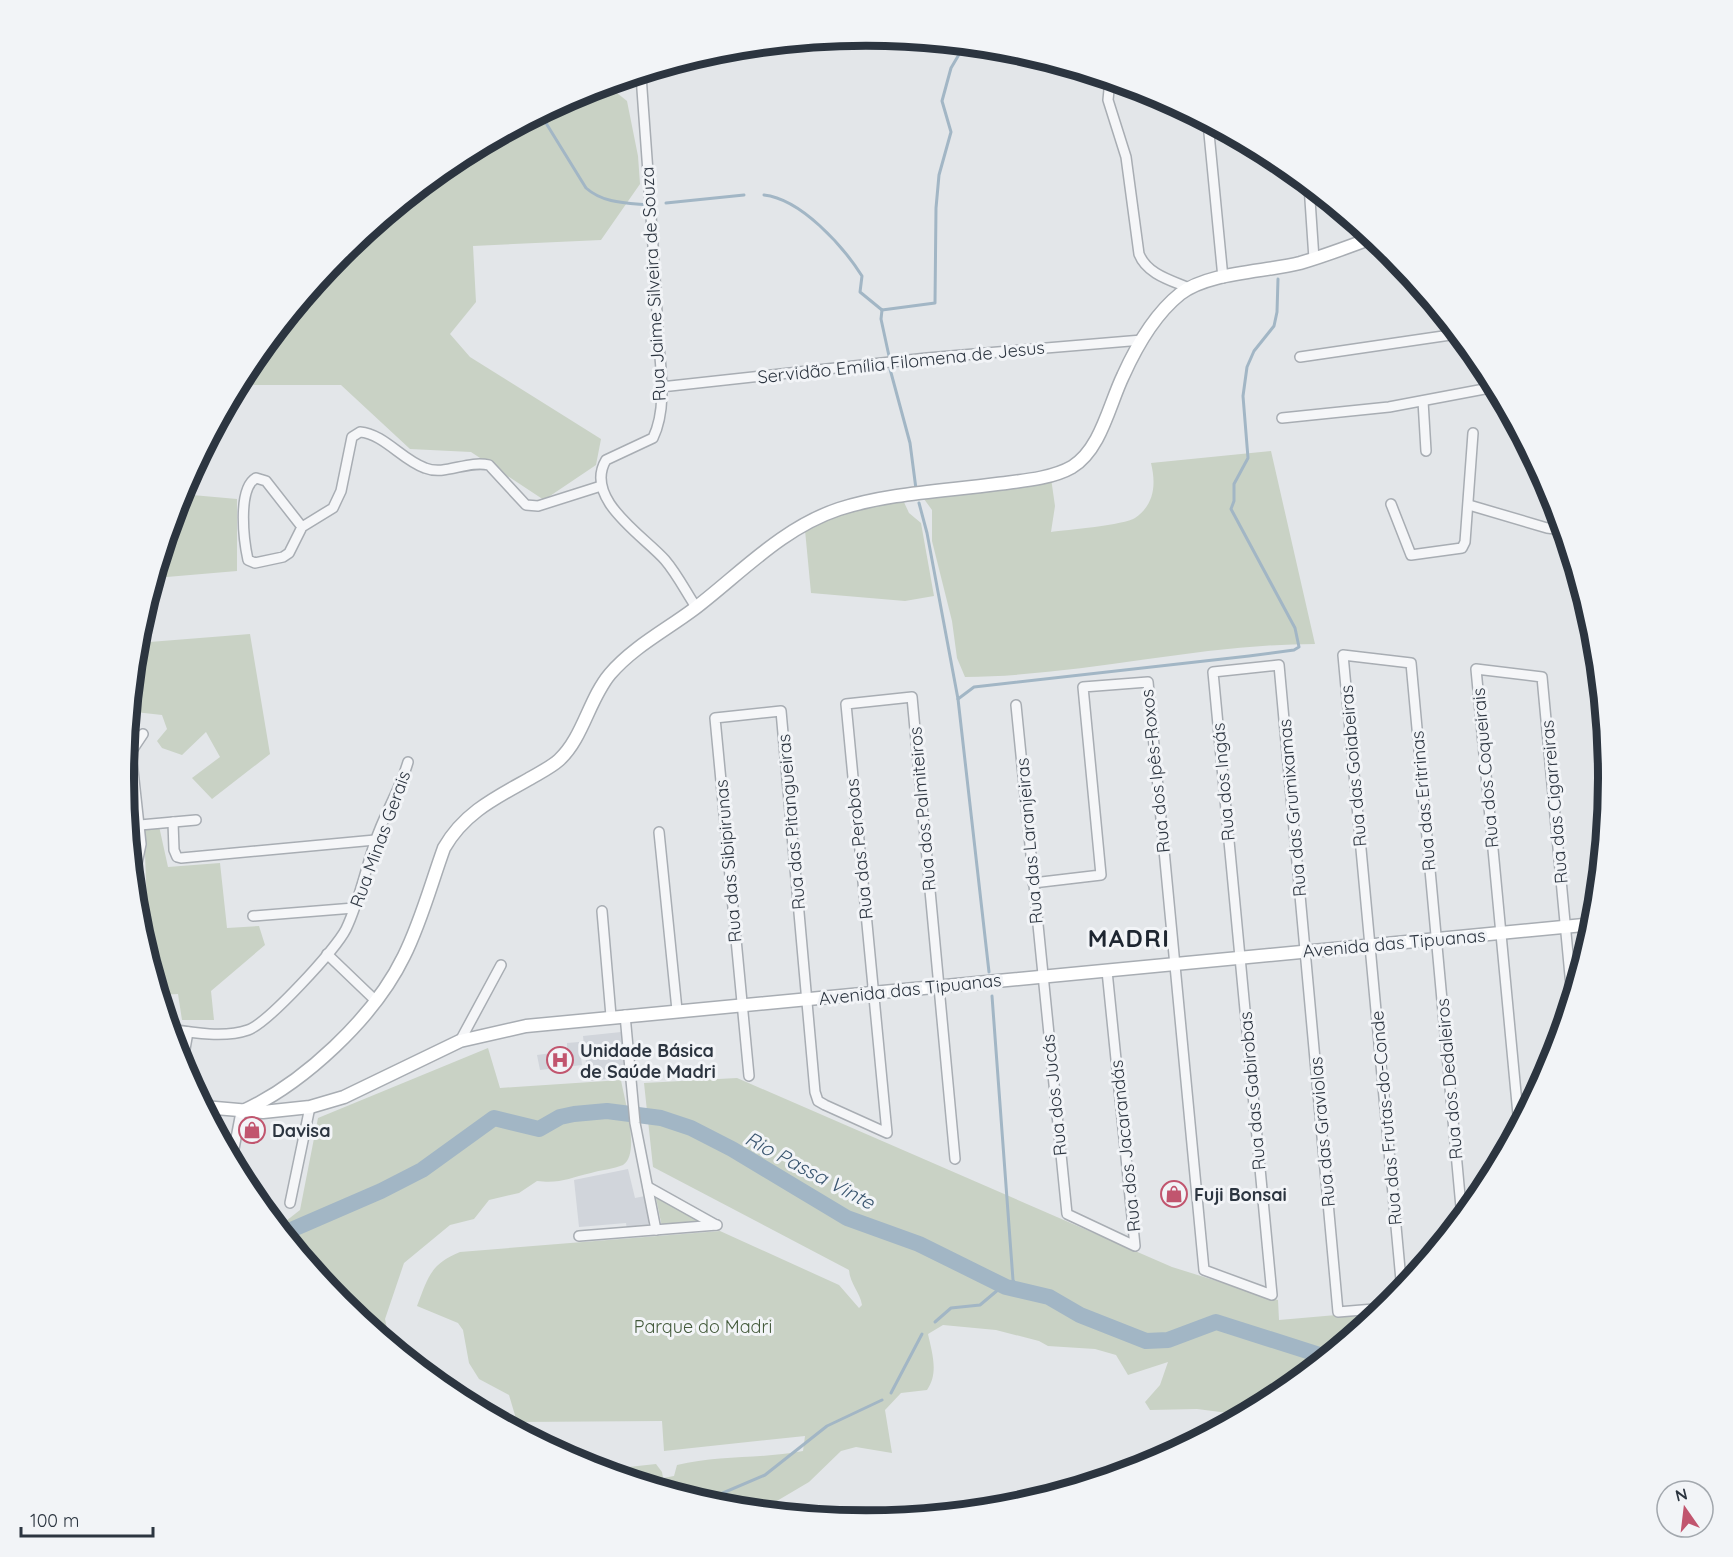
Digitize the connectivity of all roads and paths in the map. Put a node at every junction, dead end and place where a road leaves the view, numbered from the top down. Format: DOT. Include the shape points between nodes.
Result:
graph roads {
  1 [pos="641,82"];
  2 [pos="1109,88"];
  3 [pos="1210,133"];
  4 [pos="1310,196"];
  5 [pos="1360,239"];
  6 [pos="1314,259"];
  7 [pos="1223,278"];
  8 [pos="1188,288"];
  9 [pos="1449,335"];
  10 [pos="1142,340"];
  11 [pos="1300,357"];
  12 [pos="661,387"];
  13 [pos="1485,389"];
  14 [pos="1423,401"];
  15 [pos="1282,418"];
  16 [pos="1473,433"];
  17 [pos="1426,451"];
  18 [pos="601,486"];
  19 [pos="1391,504"];
  20 [pos="1469,505"];
  21 [pos="302,527"];
  22 [pos="1555,529"];
  23 [pos="696,607"];
  24 [pos="1411,663"];
  25 [pos="1279,665"];
  26 [pos="1542,677"];
  27 [pos="846,704"];
  28 [pos="1016,705"];
  29 [pos="715,718"];
  30 [pos="143,734"];
  31 [pos="135,745"];
  32 [pos="408,762"];
  33 [pos="134,777"];
  34 [pos="196,820"];
  35 [pos="173,822"];
  36 [pos="140,825"];
  37 [pos="659,832"];
  38 [pos="375,840"];
  39 [pos="139,851"];
  40 [pos="1033,883"];
  41 [pos="354,908"];
  42 [pos="602,911"];
  43 [pos="253,916"];
  44 [pos="1583,925"];
  45 [pos="1566,927"];
  46 [pos="1500,933"];
  47 [pos="1436,939"];
  48 [pos="1369,945"];
  49 [pos="1305,951"];
  50 [pos="327,954"];
  51 [pos="1240,958"];
  52 [pos="1174,964"];
  53 [pos="501,965"];
  54 [pos="1107,970"];
  55 [pos="1041,976"];
  56 [pos="1570,980"];
  57 [pos="939,986"];
  58 [pos="873,993"];
  59 [pos="807,999"];
  60 [pos="376,1001"];
  61 [pos="742,1005"];
  62 [pos="677,1010"];
  63 [pos="625,1015"];
  64 [pos="611,1016"];
  65 [pos="179,1031"];
  66 [pos="188,1032"];
  67 [pos="460,1041"];
  68 [pos="185,1047"];
  69 [pos="749,1076"];
  70 [pos="310,1107"];
  71 [pos="213,1108"];
  72 [pos="241,1112"];
  73 [pos="1518,1112"];
  74 [pos="235,1147"];
  75 [pos="955,1159"];
  76 [pos="648,1187"];
  77 [pos="290,1203"];
  78 [pos="1461,1205"];
  79 [pos="1067,1214"];
  80 [pos="656,1230"];
  81 [pos="579,1236"];
  82 [pos="1401,1278"];
  83 [pos="1370,1309"];
  1 -- 12 [label="street, Rua Jaime Silveira de Souza"];
  2 -- 8 [label="street" via="1108,100 1126,157 1139,254 1155,273"];
  3 -- 7 [label="street"];
  4 -- 6 [label="street"];
  5 -- 6 [label="main road"];
  6 -- 7 [label="main road"];
  7 -- 8 [label="main road"];
  8 -- 10 [label="main road" via="1160,315"];
  9 -- 11 [label="street"];
  10 -- 12 [label="street, Servidão Emília Filomena de Jesus"];
  10 -- 23 [label="main road" via="1097,436 1075,465 1028,479 882,500 830,513 775,544"];
  12 -- 18 [label="street, Rua Jaime Silveira de Souza" via="653,438 606,460 601,469"];
  13 -- 14 [label="street"];
  14 -- 15 [label="street"];
  14 -- 17 [label="street"];
  16 -- 20 [label="street"];
  18 -- 21 [label="street" via="538,506 526,505 489,465 422,468 375,436 360,432 352,436 341,491 333,508"];
  18 -- 23 [label="street" via="625,524 671,568"];
  19 -- 20 [label="street" via="1408,551 1416,556 1462,548"];
  20 -- 22 [label="street"];
  21 -- 21 [label="street" via="266,481 251,481 243,525 250,562 289,553"];
  23 -- 60 [label="main road" via="642,644 609,675 559,760 479,807 457,828 444,848 403,959"];
  24 -- 47 [label="street, Rua das Eritrinas"];
  24 -- 48 [label="street, Rua das Goiabeiras" via="1343,656"];
  25 -- 49 [label="street, Rua das Grumixamas"];
  25 -- 51 [label="street, Rua dos Ingás" via="1213,672"];
  26 -- 45 [label="street, Rua das Cigarreiras"];
  26 -- 46 [label="street, Rua dos Coqueirais" via="1476,669"];
  27 -- 57 [label="street, Rua dos Palmiteiros" via="912,697"];
  27 -- 58 [label="street, Rua das Perobas"];
  28 -- 40 [label="street, Rua das Laranjeiras"];
  29 -- 59 [label="street, Rua das Pitangueiras" via="781,711"];
  29 -- 61 [label="street, Rua das Sibipirunas"];
  30 -- 31 [label="street"];
  32 -- 38 [label="street, Rua Minas Gerais"];
  33 -- 36 [label="street"];
  34 -- 35 [label="street"];
  35 -- 36 [label="street"];
  35 -- 38 [label="street" via="174,850 181,858"];
  36 -- 39 [label="street"];
  37 -- 62 [label="street"];
  38 -- 41 [label="street, Rua Minas Gerais"];
  40 -- 52 [label="street, Rua dos Ipês-Roxos" via="1101,875 1083,687 1148,682"];
  40 -- 55 [label="street, Rua das Laranjeiras"];
  41 -- 43 [label="street"];
  41 -- 50 [label="street, Rua Minas Gerais" via="342,936"];
  42 -- 64 [label="street"];
  44 -- 45 [label="main road, Avenida das Tipuanas"];
  45 -- 46 [label="main road, Avenida das Tipuanas"];
  45 -- 56 [label="street, Rua das Cigarreiras"];
  46 -- 47 [label="main road, Avenida das Tipuanas"];
  46 -- 73 [label="street"];
  47 -- 48 [label="main road, Avenida das Tipuanas"];
  47 -- 78 [label="street, Rua dos Dedaleiros"];
  48 -- 49 [label="main road, Avenida das Tipuanas"];
  48 -- 82 [label="street, Rua das Frutas-do-Conde"];
  49 -- 51 [label="main road, Avenida das Tipuanas"];
  49 -- 83 [label="street, Rua das Graviolas" via="1338,1312"];
  50 -- 60 [label="street"];
  50 -- 66 [label="street, Rua Minas Gerais" via="271,1014 251,1029"];
  51 -- 52 [label="main road, Avenida das Tipuanas"];
  51 -- 52 [label="street, Rua das Gabirobas" via="1272,1296 1203,1270"];
  52 -- 54 [label="main road, Avenida das Tipuanas"];
  53 -- 67 [label="street"];
  54 -- 55 [label="main road, Avenida das Tipuanas"];
  54 -- 79 [label="street, Rua dos Jacarandás" via="1135,1246"];
  55 -- 57 [label="main road, Avenida das Tipuanas"];
  55 -- 79 [label="street, Rua dos Jucás"];
  57 -- 58 [label="main road, Avenida das Tipuanas"];
  57 -- 75 [label="street"];
  58 -- 59 [label="main road, Avenida das Tipuanas"];
  58 -- 59 [label="street, Rua das Perobas" via="887,1133 818,1101"];
  59 -- 61 [label="main road, Avenida das Tipuanas"];
  60 -- 72 [label="main road" via="302,1075"];
  61 -- 62 [label="main road, Avenida das Tipuanas"];
  61 -- 69 [label="street, Rua das Sibipirunas"];
  62 -- 63 [label="main road, Avenida das Tipuanas"];
  63 -- 64 [label="main road, Avenida das Tipuanas"];
  63 -- 76 [label="street" via="635,1123"];
  64 -- 67 [label="main road, Avenida das Tipuanas" via="517,1027"];
  65 -- 66 [label="street, Rua Minas Gerais"];
  66 -- 68 [label="street"];
  67 -- 70 [label="main road, Avenida das Tipuanas" via="344,1097"];
  70 -- 72 [label="main road, Avenida das Tipuanas"];
  70 -- 77 [label="street"];
  71 -- 72 [label="main road, Avenida das Tipuanas"];
  72 -- 74 [label="street"];
  76 -- 80 [label="street"];
  76 -- 80 [label="street" via="717,1225"];
  80 -- 81 [label="street"];
}
